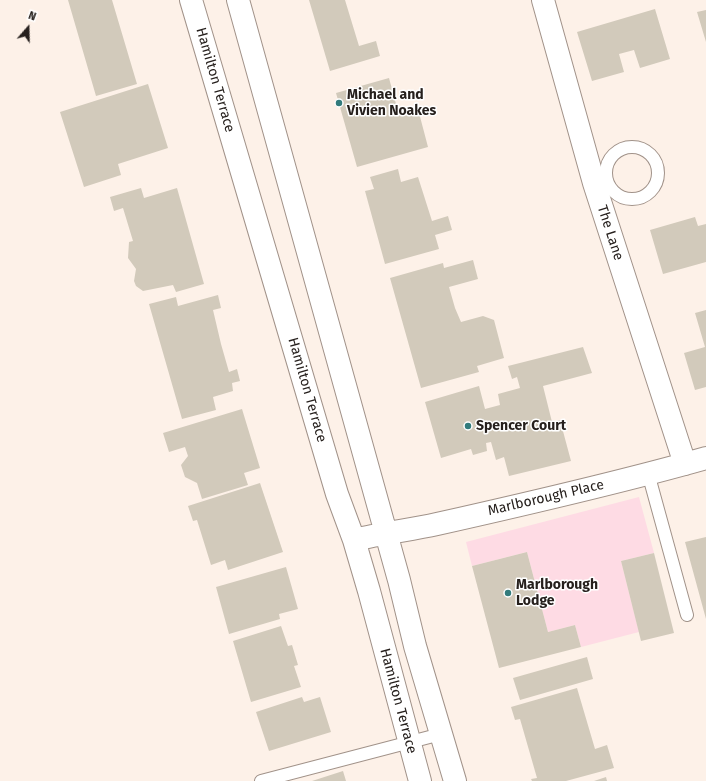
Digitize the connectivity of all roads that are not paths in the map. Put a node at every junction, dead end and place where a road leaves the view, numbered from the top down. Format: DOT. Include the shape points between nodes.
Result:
graph roads {
  1 [pos="191,0"];
  2 [pos="238,0"];
  3 [pos="543,0"];
  4 [pos="600,181"];
  5 [pos="706,458"];
  6 [pos="685,464"];
  7 [pos="648,473"];
  8 [pos="385,532"];
  9 [pos="354,540"];
  10 [pos="687,615"];
  11 [pos="441,734"];
  12 [pos="409,742"];
  13 [pos="261,781"];
  14 [pos="420,781"];
  15 [pos="455,781"];
  1 -- 9 [label="street, Hamilton Terrace" via="337,494"];
  2 -- 8 [label="street"];
  3 -- 4 [label="street, The Lane"];
  4 -- 4 [label="lane" via="616,193 631,199 640,198 647,195 657,181 657,164 652,156 638,148 621,150 609,162"];
  4 -- 6 [label="street, The Lane"];
  5 -- 6 [label="street, Marlborough Place"];
  6 -- 7 [label="street, Marlborough Place"];
  7 -- 8 [label="street, Marlborough Place" via="436,524"];
  7 -- 10 [label="lane"];
  8 -- 9 [label="street, Marlborough Place"];
  8 -- 11 [label="street"];
  9 -- 12 [label="street, Hamilton Terrace"];
  11 -- 12 [label="lane"];
  11 -- 15 [label="street"];
  12 -- 13 [label="lane"];
  12 -- 14 [label="street, Hamilton Terrace"];
}
